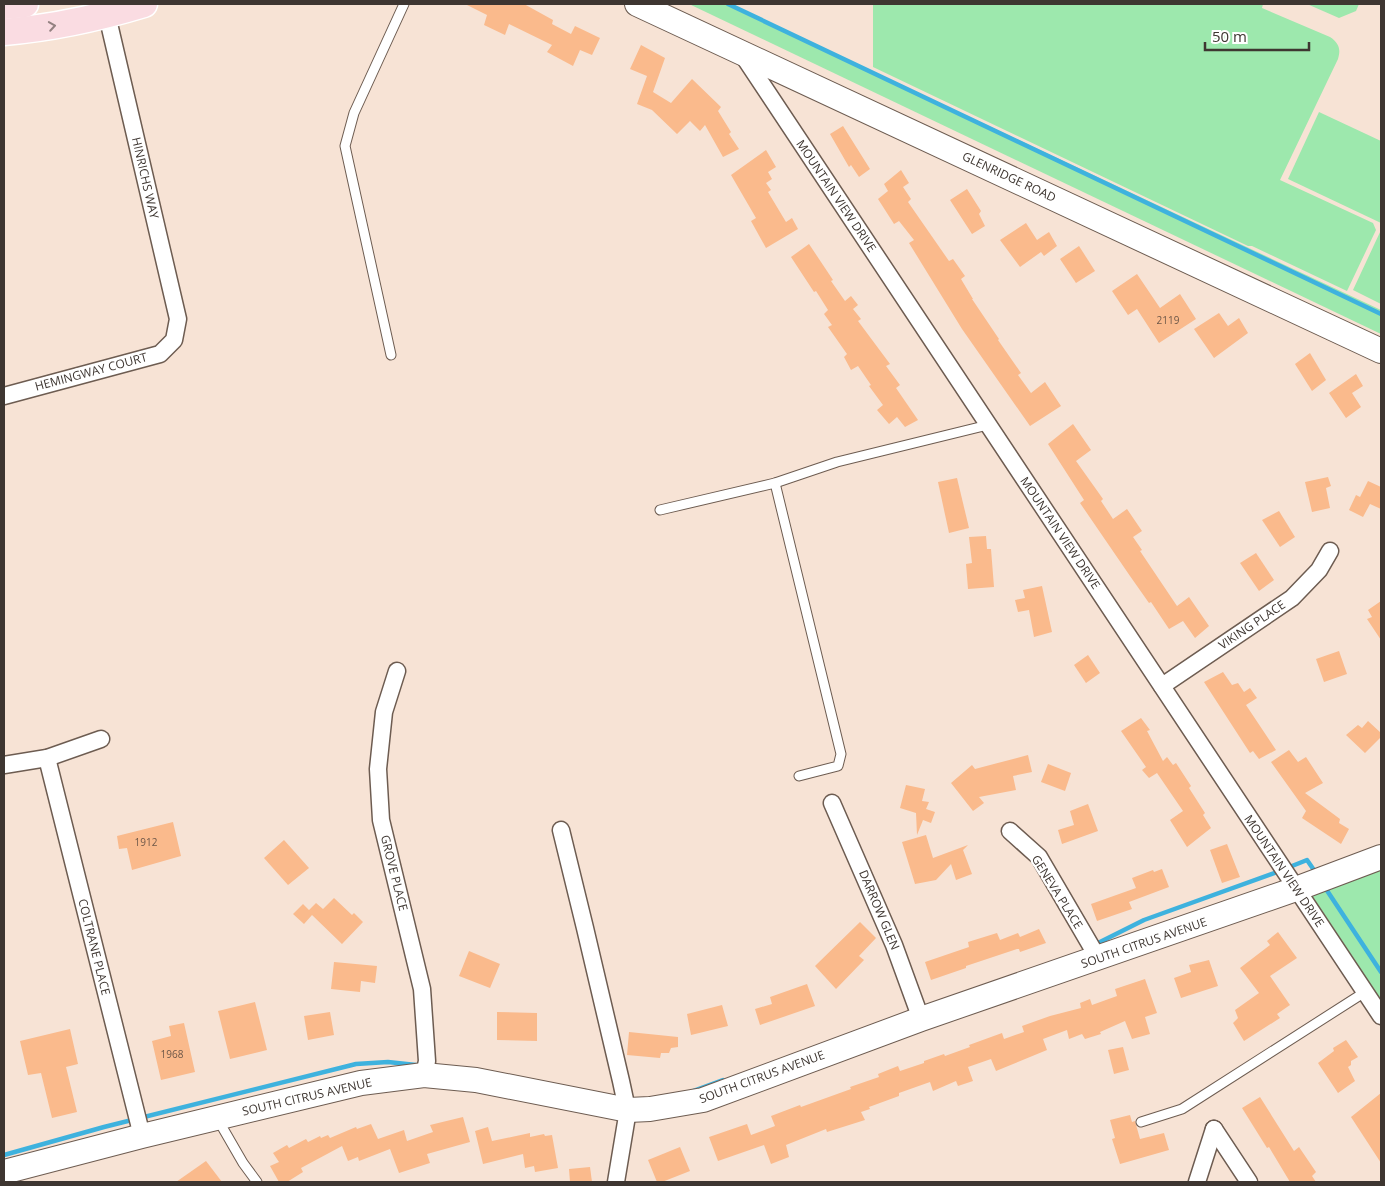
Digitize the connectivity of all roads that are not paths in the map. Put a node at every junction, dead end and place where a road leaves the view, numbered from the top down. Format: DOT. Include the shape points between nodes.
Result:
graph roads {
  1 [pos="25,4"];
  2 [pos="144,4"];
  3 [pos="404,4"];
  4 [pos="637,4"];
  5 [pos="4,6"];
  6 [pos="107,15"];
  7 [pos="4,32"];
  8 [pos="739,50"];
  9 [pos="174,340"];
  10 [pos="1381,350"];
  11 [pos="391,355"];
  12 [pos="4,396"];
  13 [pos="988,425"];
  14 [pos="776,483"];
  15 [pos="660,510"];
  16 [pos="1330,551"];
  17 [pos="397,671"];
  18 [pos="1162,686"];
  19 [pos="102,739"];
  20 [pos="47,758"];
  21 [pos="4,765"];
  22 [pos="799,776"];
  23 [pos="832,803"];
  24 [pos="560,830"];
  25 [pos="1010,831"];
  26 [pos="1381,858"];
  27 [pos="1296,889"];
  28 [pos="1098,958"];
  29 [pos="1365,992"];
  30 [pos="1381,1016"];
  31 [pos="921,1019"];
  32 [pos="424,1075"];
  33 [pos="628,1110"];
  34 [pos="217,1118"];
  35 [pos="1141,1122"];
  36 [pos="142,1136"];
  37 [pos="4,1172"];
  38 [pos="257,1182"];
  39 [pos="616,1182"];
  40 [pos="1198,1182"];
  41 [pos="1249,1182"];
  1 -- 5 [label="main road"];
  2 -- 6 [label="main road"];
  3 -- 11 [label="lane" via="354,113 345,146"];
  4 -- 8 [label="street, GLENRIDGE ROAD"];
  7 -- 6 [label="main road, one-way"];
  6 -- 9 [label="street, HINRICHS WAY" via="178,319"];
  8 -- 10 [label="street, GLENRIDGE ROAD"];
  8 -- 13 [label="street, MOUNTAIN VIEW DRIVE"];
  9 -- 12 [label="street, HEMINGWAY COURT" via="160,354"];
  13 -- 14 [label="lane" via="837,462"];
  13 -- 18 [label="street, MOUNTAIN VIEW DRIVE"];
  14 -- 15 [label="lane"];
  14 -- 22 [label="lane" via="841,754 838,766"];
  16 -- 18 [label="street, VIKING PLACE" via="1318,570 1292,598"];
  17 -- 32 [label="street, GROVE PLACE" via="384,712 378,769 381,820 422,989 427,1061"];
  18 -- 27 [label="street, MOUNTAIN VIEW DRIVE"];
  19 -- 20 [label="street"];
  20 -- 21 [label="street"];
  20 -- 36 [label="street, COLTRANE PLACE"];
  23 -- 31 [label="street, DARROW GLEN" via="894,944"];
  24 -- 33 [label="street"];
  25 -- 28 [label="street, GENEVA PLACE" via="1039,857"];
  26 -- 27 [label="street, SOUTH CITRUS AVENUE"];
  27 -- 28 [label="street, SOUTH CITRUS AVENUE"];
  27 -- 29 [label="street, MOUNTAIN VIEW DRIVE"];
  28 -- 31 [label="street, SOUTH CITRUS AVENUE"];
  29 -- 30 [label="street, MOUNTAIN VIEW DRIVE"];
  29 -- 35 [label="lane" via="1182,1109"];
  31 -- 33 [label="street, SOUTH CITRUS AVENUE" via="703,1100"];
  32 -- 33 [label="street, SOUTH CITRUS AVENUE" via="476,1080"];
  32 -- 34 [label="street, SOUTH CITRUS AVENUE" via="361,1083"];
  33 -- 39 [label="street"];
  34 -- 36 [label="street, SOUTH CITRUS AVENUE"];
  34 -- 38 [label="lane"];
  36 -- 37 [label="street, SOUTH CITRUS AVENUE"];
  40 -- 41 [label="street" via="1214,1129"];
}
